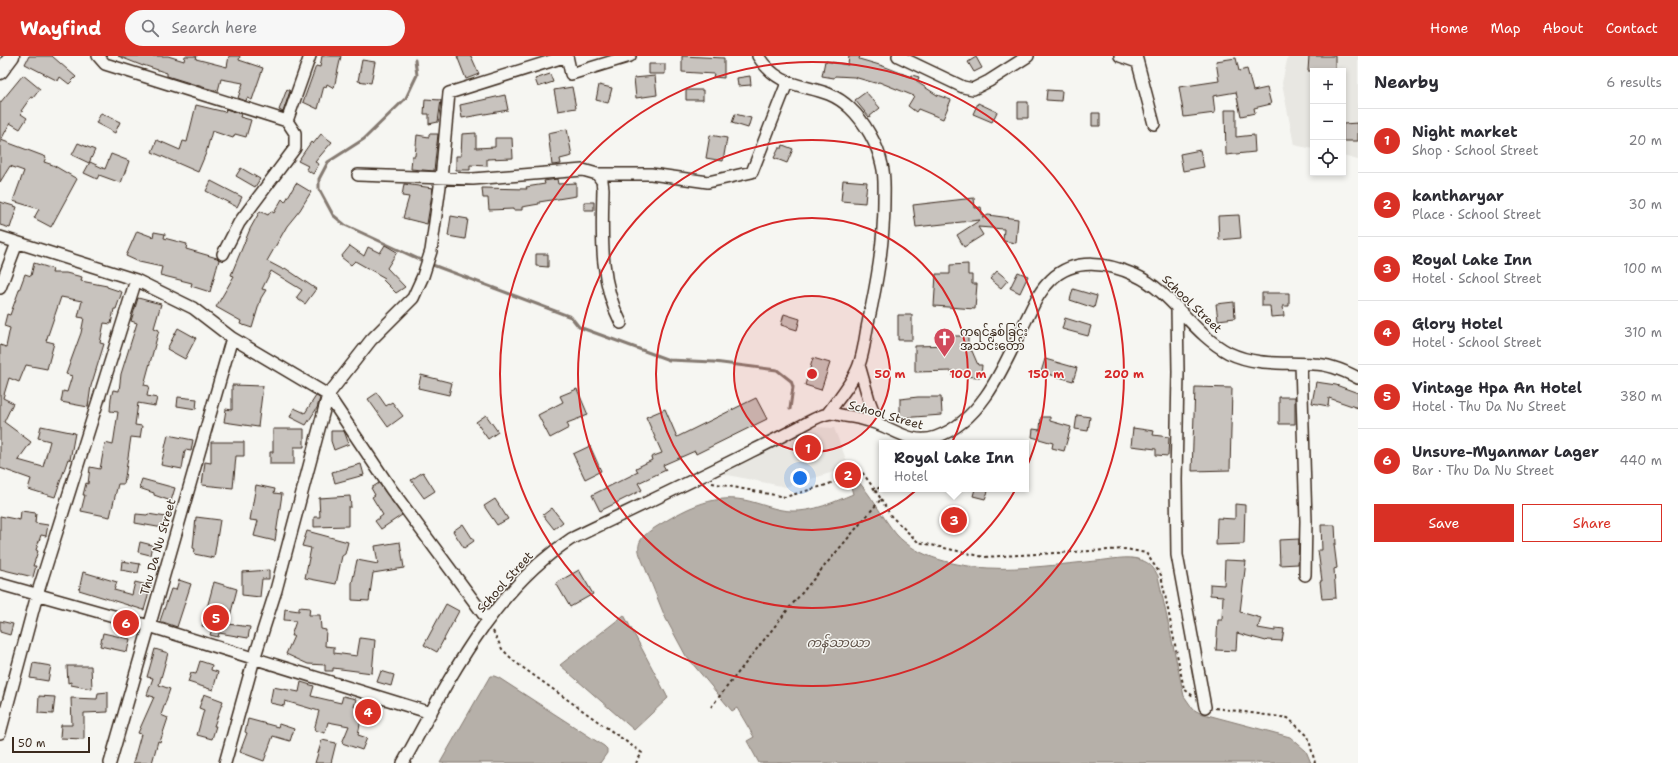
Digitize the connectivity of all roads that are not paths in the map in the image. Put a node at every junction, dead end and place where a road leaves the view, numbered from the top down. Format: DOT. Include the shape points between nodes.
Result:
graph roads {
  1 [pos="12,56"];
  2 [pos="98,56"];
  3 [pos="310,56"];
  4 [pos="567,56"];
  5 [pos="630,56"];
  6 [pos="758,56"];
  7 [pos="898,56"];
  8 [pos="1028,56"];
  9 [pos="1120,56"];
  10 [pos="1136,59"];
  11 [pos="0,72"];
  12 [pos="787,83"];
  13 [pos="288,121"];
  14 [pos="1154,124"];
  15 [pos="597,174"];
  16 [pos="358,175"];
  17 [pos="441,179"];
  18 [pos="0,237"];
  19 [pos="17,243"];
  20 [pos="223,254"];
  21 [pos="136,280"];
  22 [pos="0,288"];
  23 [pos="1177,307"];
  24 [pos="621,323"];
  25 [pos="232,338"];
  26 [pos="1301,364"];
  27 [pos="859,365"];
  28 [pos="1358,378"];
  29 [pos="328,395"];
  30 [pos="828,413"];
  31 [pos="878,424"];
  32 [pos="1305,575"];
  33 [pos="0,584"];
  34 [pos="37,595"];
  35 [pos="487,619"];
  36 [pos="149,626"];
  37 [pos="254,659"];
  38 [pos="1205,707"];
  39 [pos="431,713"];
  40 [pos="0,733"];
  41 [pos="110,763"];
  42 [pos="224,763"];
  43 [pos="403,763"];
  1 -- 11 [label="main road"];
  2 -- 13 [label="street" via="105,64"];
  3 -- 13 [label="street"];
  4 -- 5 [label="street" via="572,74"];
  4 -- 17 [label="street" via="449,93"];
  6 -- 12 [label="street" via="765,67"];
  7 -- 8 [label="street" via="963,87 973,89"];
  9 -- 10 [label="street"];
  10 -- 14 [label="street"];
  12 -- 15 [label="street" via="752,172 708,182 651,174"];
  12 -- 27 [label="street" via="822,91 848,106 860,119 878,152 882,165 882,250 877,286"];
  13 -- 20 [label="street" via="295,133 295,148 239,223"];
  15 -- 17 [label="street" via="583,170 473,179"];
  15 -- 24 [label="street" via="602,181 603,189 602,247 608,290"];
  16 -- 17 [label="street"];
  17 -- 29 [label="street" via="431,251 413,298 371,340"];
  18 -- 19 [label="street"];
  19 -- 21 [label="street"];
  19 -- 22 [label="street"];
  21 -- 25 [label="street" via="193,308"];
  21 -- 34 [label="street"];
  23 -- 26 [label="street, School Street" via="1191,324 1231,354 1262,362"];
  23 -- 31 [label="street, School Street" via="1151,283 1120,269 1101,264 1085,264 1062,272 1051,279 1038,296 995,383 964,420 948,432 928,440 909,437"];
  23 -- 38 [label="street" via="1177,555"];
  25 -- 29 [label="street"];
  25 -- 36 [label="street, Thu Da Nu Street"];
  26 -- 28 [label="street, School Street" via="1333,368"];
  26 -- 32 [label="street" via="1306,522"];
  27 -- 30 [label="street"];
  27 -- 31 [label="street"];
  29 -- 35 [label="street" via="391,489"];
  29 -- 37 [label="street" via="276,590"];
  30 -- 31 [label="street, School Street"];
  30 -- 35 [label="street, School Street" via="571,539 535,565"];
  33 -- 34 [label="street"];
  34 -- 36 [label="street"];
  34 -- 40 [label="street"];
  35 -- 39 [label="street, School Street"];
  36 -- 37 [label="street"];
  36 -- 41 [label="street, Thu Da Nu Street"];
  37 -- 39 [label="street"];
  37 -- 42 [label="street"];
  39 -- 43 [label="street, School Street"];
}
